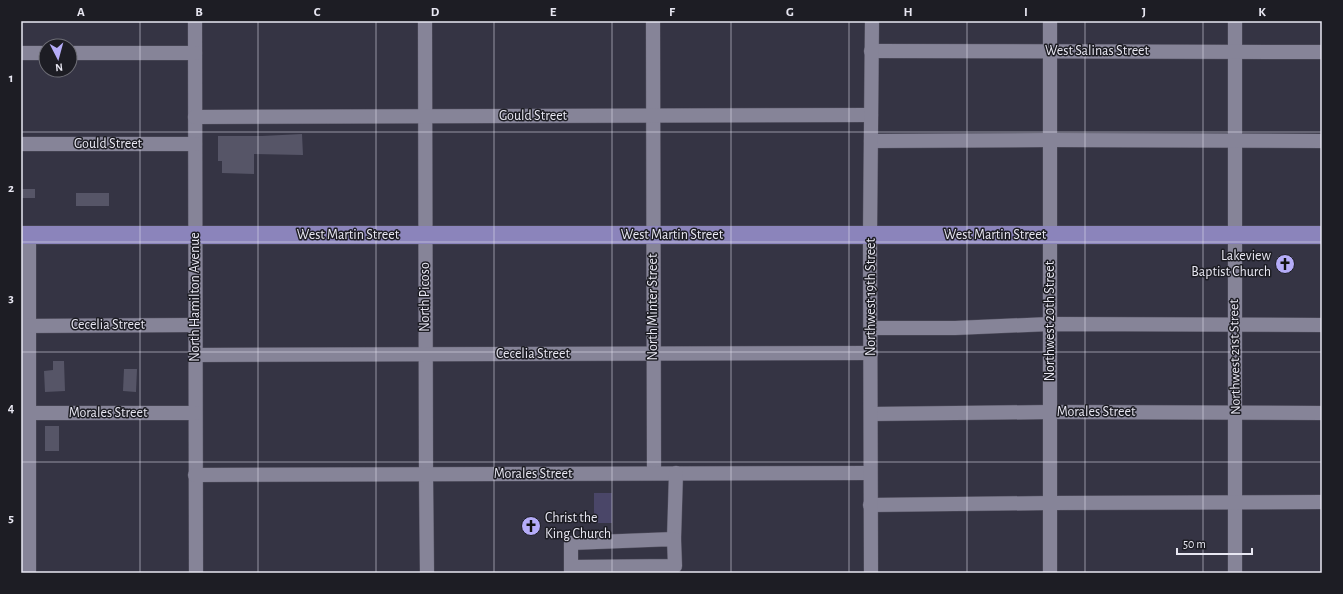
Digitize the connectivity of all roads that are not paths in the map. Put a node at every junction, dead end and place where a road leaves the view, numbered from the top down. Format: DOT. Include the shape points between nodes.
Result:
graph roads {
  1 [pos="195,21"];
  2 [pos="425,21"];
  3 [pos="653,21"];
  4 [pos="872,21"];
  5 [pos="1050,21"];
  6 [pos="1235,21"];
  7 [pos="871,51"];
  8 [pos="1050,51"];
  9 [pos="1235,52"];
  10 [pos="1322,52"];
  11 [pos="21,53"];
  12 [pos="38,53"];
  13 [pos="78,53"];
  14 [pos="195,53"];
  15 [pos="871,115"];
  16 [pos="425,116"];
  17 [pos="653,116"];
  18 [pos="195,117"];
  19 [pos="1050,140"];
  20 [pos="871,141"];
  21 [pos="1235,141"];
  22 [pos="1322,141"];
  23 [pos="21,144"];
  24 [pos="195,144"];
  25 [pos="25,235"];
  26 [pos="195,235"];
  27 [pos="425,235"];
  28 [pos="653,235"];
  29 [pos="870,235"];
  30 [pos="1049,235"];
  31 [pos="1234,235"];
  32 [pos="1322,235"];
  33 [pos="1050,324"];
  34 [pos="195,325"];
  35 [pos="1235,325"];
  36 [pos="1322,325"];
  37 [pos="25,326"];
  38 [pos="871,328"];
  39 [pos="871,353"];
  40 [pos="426,354"];
  41 [pos="653,354"];
  42 [pos="195,355"];
  43 [pos="1050,412"];
  44 [pos="25,413"];
  45 [pos="195,413"];
  46 [pos="1236,413"];
  47 [pos="1322,413"];
  48 [pos="870,414"];
  49 [pos="654,473"];
  50 [pos="676,473"];
  51 [pos="870,473"];
  52 [pos="195,474"];
  53 [pos="426,474"];
  54 [pos="1236,502"];
  55 [pos="1322,502"];
  56 [pos="1050,503"];
  57 [pos="870,505"];
  58 [pos="674,539"];
  59 [pos="571,570"];
  60 [pos="604,570"];
  61 [pos="29,573"];
  62 [pos="196,573"];
  63 [pos="427,573"];
  64 [pos="871,573"];
  65 [pos="1050,573"];
  66 [pos="1236,573"];
  1 -- 14 [label="street, North Hamilton Avenue"];
  2 -- 16 [label="street, North Picoso"];
  3 -- 17 [label="street, North Minter Street"];
  4 -- 7 [label="street, Northwest 19th Street"];
  5 -- 8 [label="street, Northwest 20th Street"];
  6 -- 9 [label="street, Northwest 21st Street"];
  7 -- 8 [label="street, West Salinas Street"];
  7 -- 15 [label="street, Northwest 19th Street"];
  8 -- 9 [label="street, West Salinas Street"];
  8 -- 19 [label="street, Northwest 20th Street"];
  9 -- 10 [label="street, West Salinas Street"];
  9 -- 21 [label="street, Northwest 21st Street"];
  11 -- 12 [label="street"];
  13 -- 14 [label="street"];
  14 -- 18 [label="street, North Hamilton Avenue"];
  15 -- 17 [label="street, Gould Street"];
  15 -- 20 [label="street, Northwest 19th Street"];
  16 -- 17 [label="street, Gould Street"];
  16 -- 18 [label="street, Gould Street"];
  16 -- 27 [label="street, North Picoso"];
  17 -- 28 [label="street, North Minter Street"];
  18 -- 24 [label="street, North Hamilton Avenue"];
  19 -- 20 [label="street"];
  19 -- 21 [label="street"];
  19 -- 30 [label="street, Northwest 20th Street"];
  20 -- 29 [label="street, Northwest 19th Street"];
  21 -- 22 [label="street"];
  21 -- 31 [label="street, Northwest 21st Street"];
  23 -- 24 [label="street, Gould Street"];
  24 -- 26 [label="street, North Hamilton Avenue"];
  25 -- 26 [label="main road, West Martin Street"];
  25 -- 37 [label="street"];
  26 -- 27 [label="main road, West Martin Street"];
  26 -- 34 [label="street, North Hamilton Avenue"];
  27 -- 28 [label="main road, West Martin Street"];
  27 -- 40 [label="street, North Picoso"];
  28 -- 29 [label="main road, West Martin Street"];
  28 -- 41 [label="street, North Minter Street"];
  29 -- 30 [label="main road, West Martin Street"];
  29 -- 38 [label="street, Northwest 19th Street"];
  30 -- 31 [label="main road, West Martin Street"];
  30 -- 33 [label="street, Northwest 20th Street"];
  31 -- 32 [label="main road, West Martin Street"];
  31 -- 35 [label="street, Northwest 21st Street"];
  33 -- 35 [label="street"];
  33 -- 38 [label="street"];
  33 -- 43 [label="street, Northwest 20th Street"];
  34 -- 37 [label="street, Cecelia Street"];
  34 -- 42 [label="street, North Hamilton Avenue"];
  35 -- 36 [label="street"];
  35 -- 46 [label="street, Northwest 21st Street"];
  37 -- 44 [label="street"];
  38 -- 39 [label="street, Northwest 19th Street"];
  39 -- 41 [label="street, Cecelia Street"];
  39 -- 48 [label="street, Northwest 19th Street"];
  40 -- 41 [label="street, Cecelia Street"];
  40 -- 42 [label="street, Cecelia Street"];
  40 -- 53 [label="street, North Picoso"];
  41 -- 49 [label="street, North Minter Street"];
  42 -- 45 [label="street, North Hamilton Avenue"];
  43 -- 46 [label="street, Morales Street"];
  43 -- 48 [label="street, Morales Street"];
  43 -- 56 [label="street, Northwest 20th Street"];
  44 -- 45 [label="street, Morales Street"];
  44 -- 61 [label="street"];
  45 -- 52 [label="street, North Hamilton Avenue"];
  46 -- 47 [label="street, Morales Street"];
  46 -- 54 [label="street, Northwest 21st Street"];
  48 -- 51 [label="street, Northwest 19th Street"];
  49 -- 50 [label="street, Morales Street"];
  49 -- 53 [label="street, Morales Street"];
  50 -- 51 [label="street, Morales Street"];
  50 -- 58 [label="street"];
  51 -- 57 [label="street, Northwest 19th Street"];
  52 -- 53 [label="street, Morales Street"];
  52 -- 62 [label="street, North Hamilton Avenue"];
  53 -- 63 [label="street, North Picoso"];
  54 -- 55 [label="street"];
  54 -- 56 [label="street"];
  54 -- 66 [label="street, Northwest 21st Street"];
  56 -- 57 [label="street"];
  56 -- 65 [label="street, Northwest 20th Street"];
  57 -- 64 [label="street, Northwest 19th Street"];
  58 -- 59 [label="street" via="571,543"];
  58 -- 60 [label="street" via="674,566"];
  59 -- 60 [label="street"];
}
